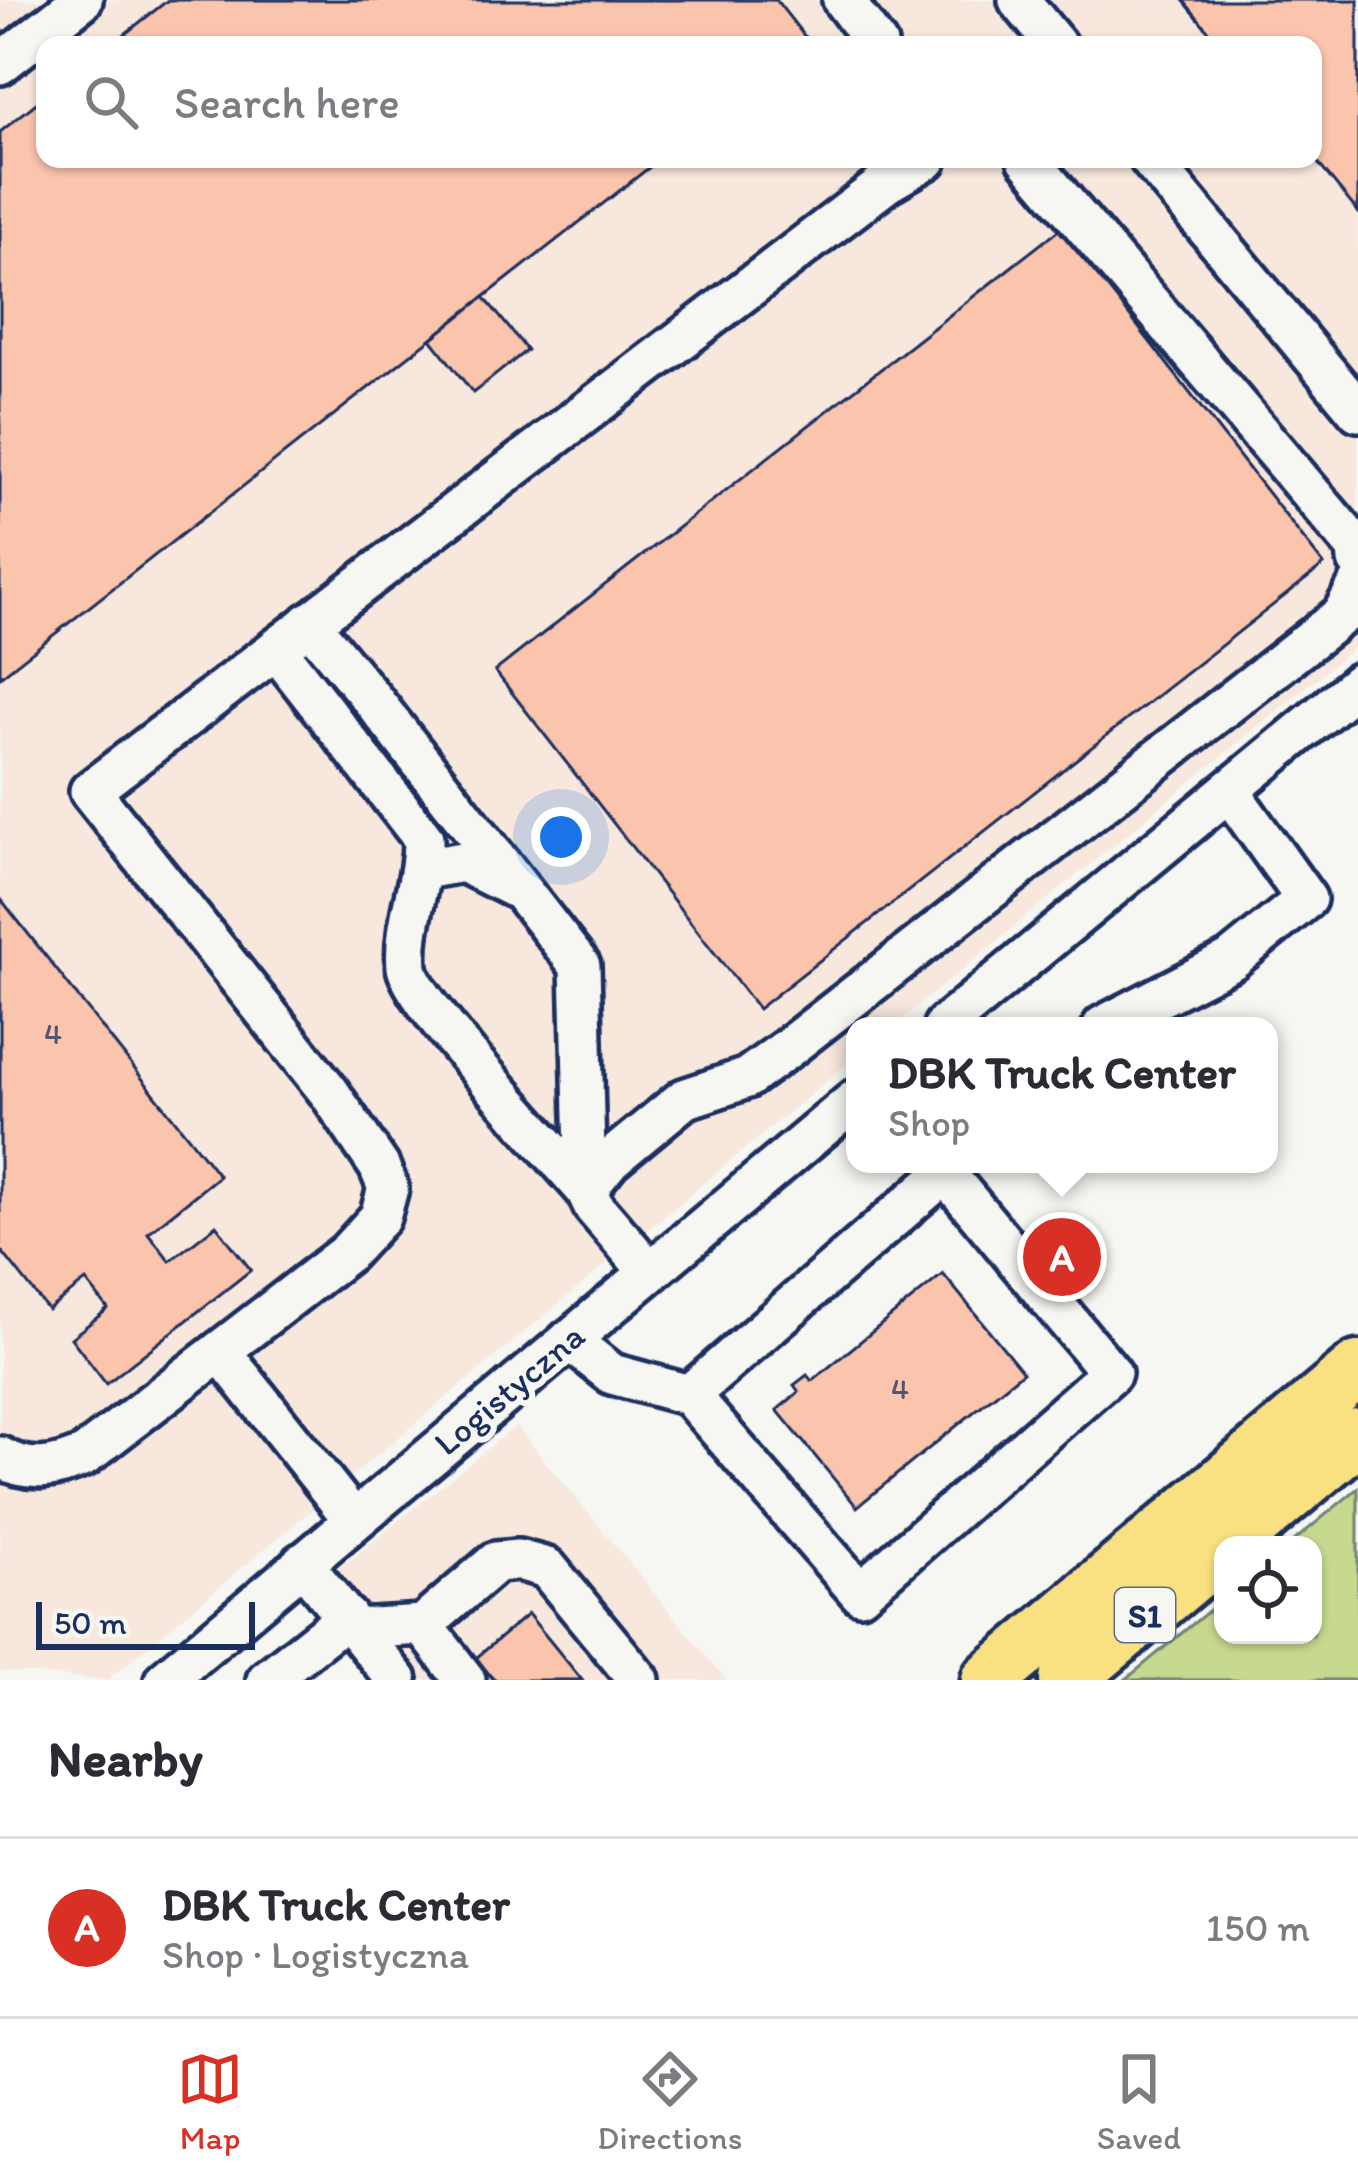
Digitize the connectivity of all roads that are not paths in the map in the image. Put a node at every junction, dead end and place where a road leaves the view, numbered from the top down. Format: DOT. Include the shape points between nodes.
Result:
graph roads {
  1 [pos="82,0"];
  2 [pos="843,0"];
  3 [pos="1019,0"];
  4 [pos="870,36"];
  5 [pos="1049,36"];
  6 [pos="0,64"];
  7 [pos="912,168"];
  8 [pos="1036,168"];
  9 [pos="1157,168"];
  10 [pos="1358,411"];
  11 [pos="1358,560"];
  12 [pos="1358,586"];
  13 [pos="308,623"];
  14 [pos="276,649"];
  15 [pos="1358,684"];
  16 [pos="1228,791"];
  17 [pos="424,869"];
  18 [pos="522,891"];
  19 [pos="955,1017"];
  20 [pos="1121,1017"];
  21 [pos="846,1107"];
  22 [pos="942,1173"];
  23 [pos="952,1173"];
  24 [pos="586,1190"];
  25 [pos="648,1270"];
  26 [pos="569,1340"];
  27 [pos="220,1352"];
  28 [pos="1358,1370"];
  29 [pos="689,1395"];
  30 [pos="1358,1436"];
  31 [pos="0,1457"];
  32 [pos="354,1520"];
  33 [pos="1239,1536"];
  34 [pos="1214,1557"];
  35 [pos="302,1563"];
  36 [pos="351,1623"];
  37 [pos="423,1625"];
  38 [pos="165,1680"];
  39 [pos="267,1680"];
  40 [pos="397,1680"];
  41 [pos="465,1680"];
  42 [pos="639,1680"];
  43 [pos="989,1680"];
  44 [pos="1067,1680"];
  1 -- 6 [label="street"];
  2 -- 4 [label="street"];
  3 -- 5 [label="street"];
  7 -- 13 [label="street"];
  8 -- 11 [label="street" via="1357,548"];
  9 -- 10 [label="street"];
  12 -- 24 [label="street" via="1324,630 747,1078 684,1099"];
  13 -- 14 [label="street"];
  13 -- 18 [label="street"];
  14 -- 17 [label="street" via="423,838"];
  14 -- 27 [label="street" via="90,791 329,1092 388,1188 380,1217 347,1253"];
  15 -- 16 [label="street"];
  16 -- 19 [label="street"];
  16 -- 20 [label="street" via="1306,899 1232,960"];
  17 -- 18 [label="street" via="463,862"];
  17 -- 24 [label="street" via="407,971 446,1029"];
  18 -- 24 [label="street" via="580,966"];
  21 -- 25 [label="street, Logistyczna"];
  22 -- 29 [label="street"];
  23 -- 29 [label="street" via="1111,1373 860,1593"];
  24 -- 25 [label="street"];
  25 -- 26 [label="street, Logistyczna"];
  26 -- 29 [label="street" via="613,1374"];
  26 -- 32 [label="street, Logistyczna"];
  27 -- 31 [label="street" via="84,1456 55,1469"];
  27 -- 32 [label="street"];
  28 -- 43 [label="highway, S1"];
  30 -- 33 [label="highway, S1"];
  32 -- 35 [label="street, Logistyczna"];
  34 -- 44 [label="highway, S1"];
  35 -- 36 [label="street"];
  35 -- 38 [label="street, Logistyczna"];
  36 -- 37 [label="street"];
  36 -- 39 [label="street"];
  36 -- 40 [label="street"];
  37 -- 41 [label="street"];
  37 -- 42 [label="street" via="496,1562 518,1560 547,1568"];
}
